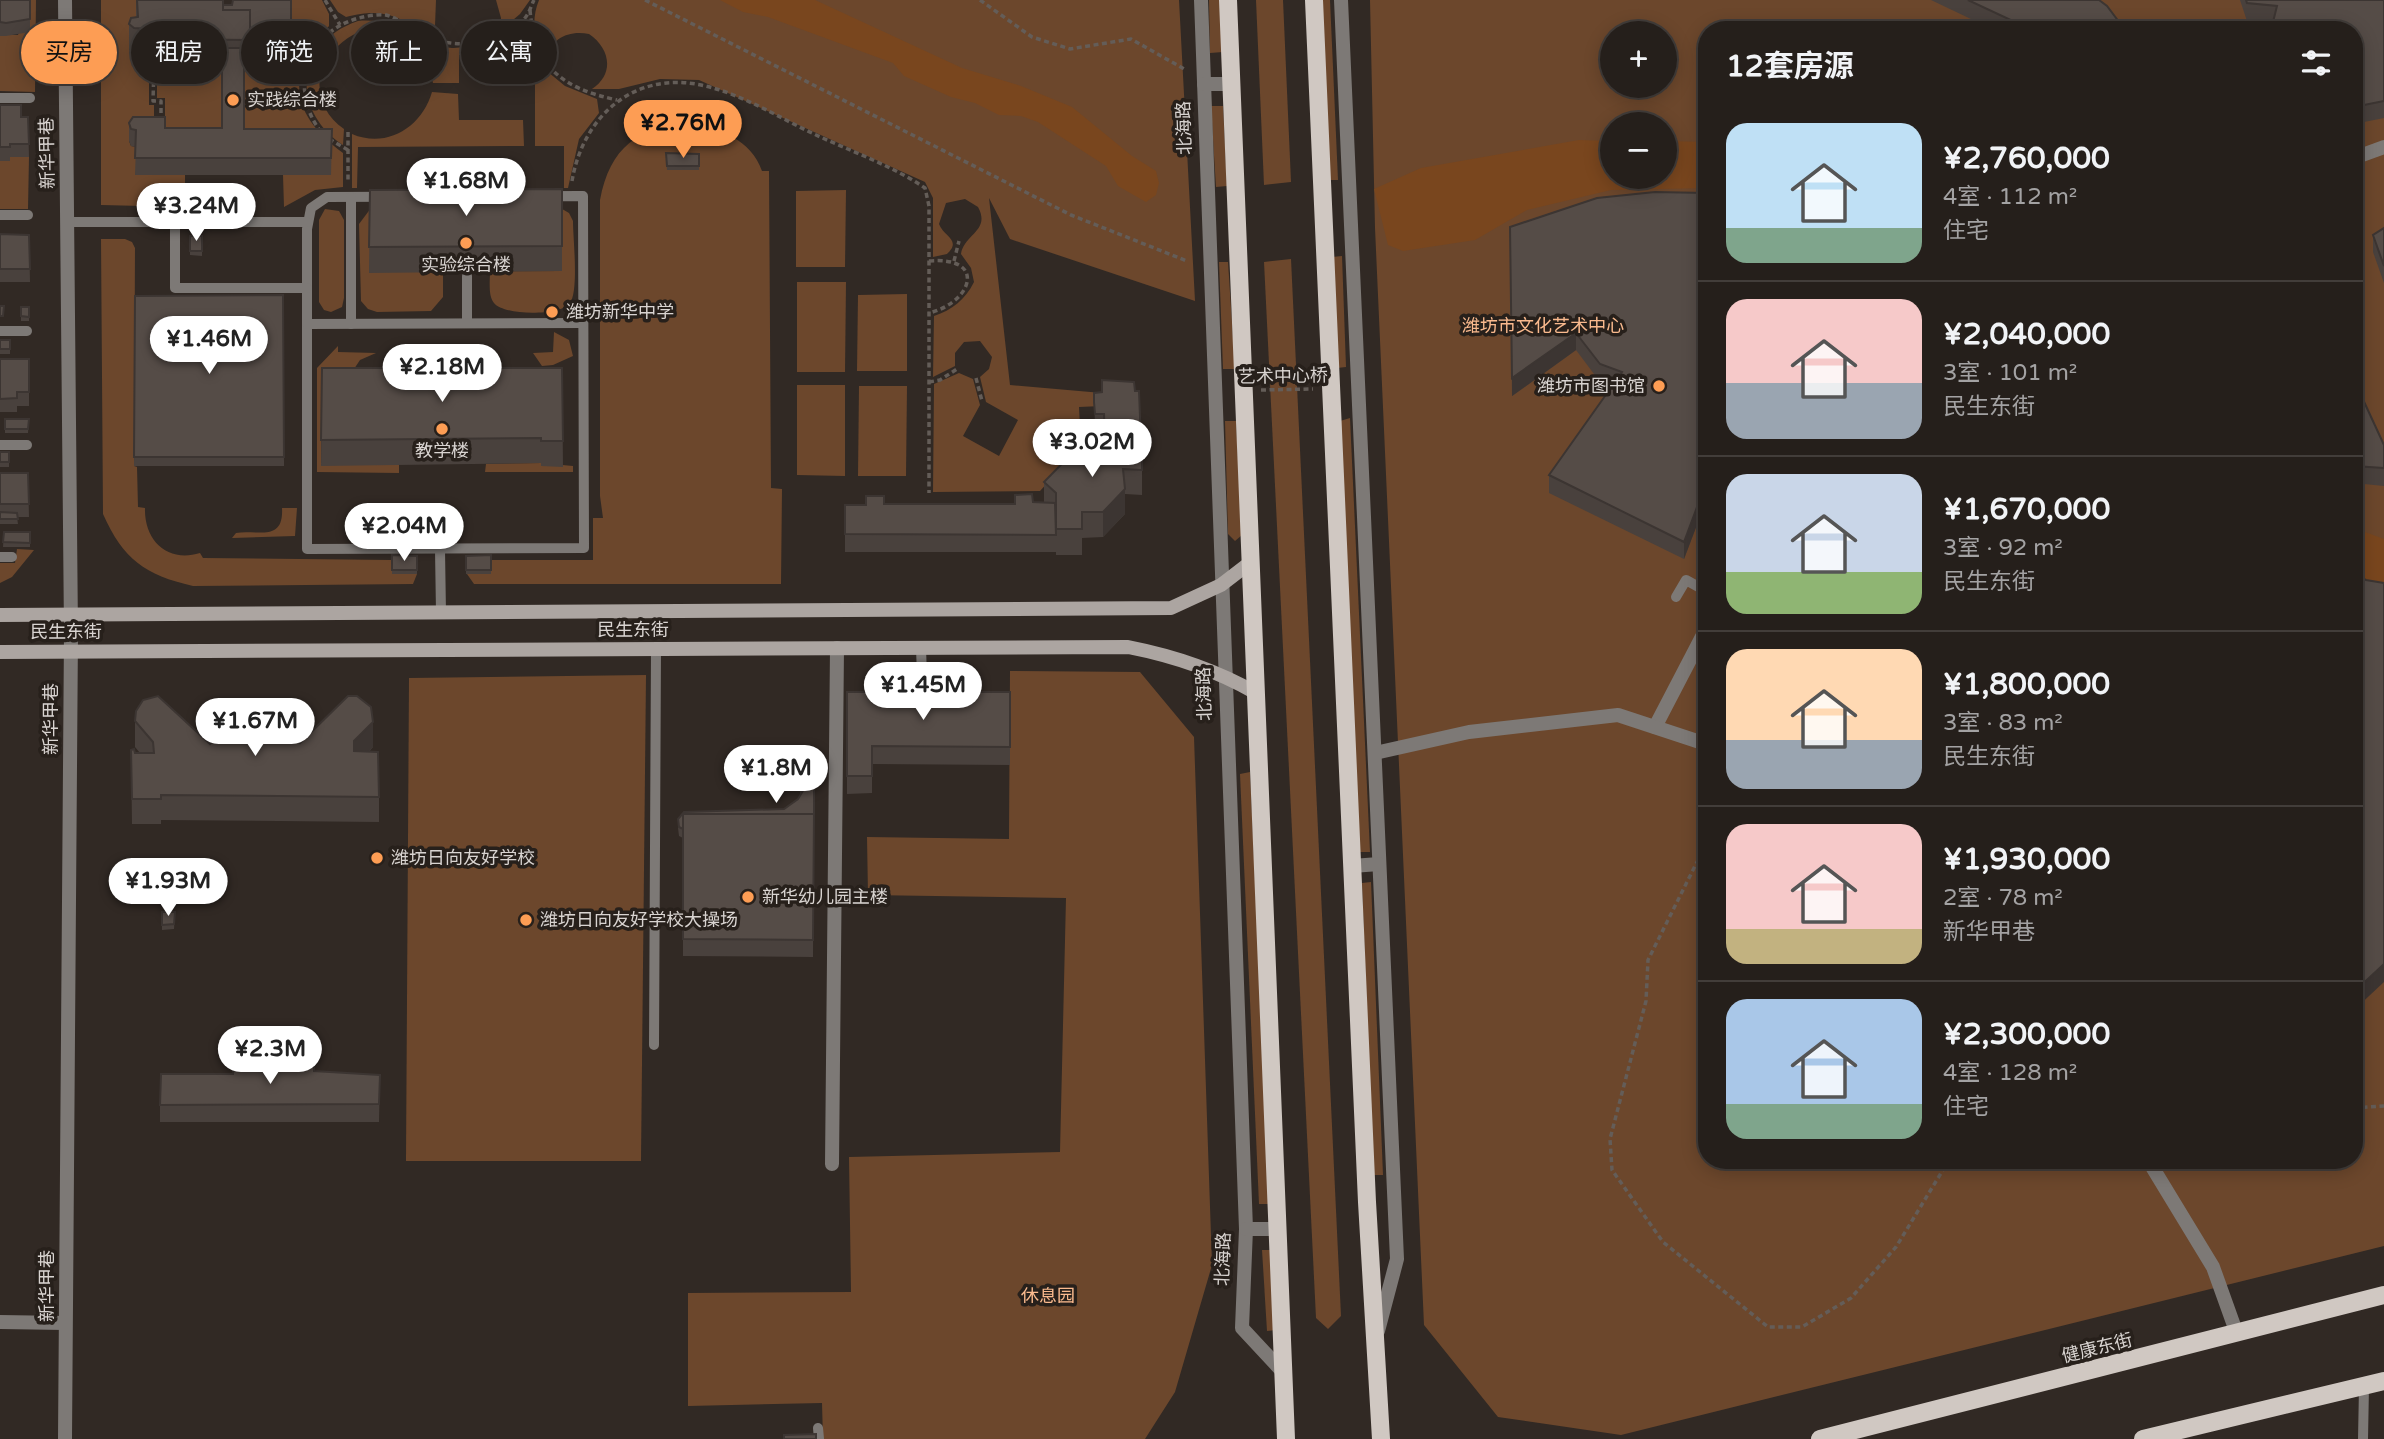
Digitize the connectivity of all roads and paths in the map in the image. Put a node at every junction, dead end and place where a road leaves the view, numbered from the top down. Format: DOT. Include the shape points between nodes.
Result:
graph roads {
  1 [pos="65,0"];
  2 [pos="325,0"];
  3 [pos="534,0"];
  4 [pos="645,0"];
  5 [pos="980,0"];
  6 [pos="1201,0"];
  7 [pos="1228,0"];
  8 [pos="1314,0"];
  9 [pos="1341,0"];
  10 [pos="530,8"];
  11 [pos="340,24"];
  12 [pos="153,84"];
  13 [pos="1204,84"];
  14 [pos="1232,84"];
  15 [pos="0,98"];
  16 [pos="30,98"];
  17 [pos="617,100"];
  18 [pos="161,124"];
  19 [pos="348,132"];
  20 [pos="2384,147"];
  21 [pos="348,150"];
  22 [pos="2363,155"];
  23 [pos="350,197"];
  24 [pos="569,197"];
  25 [pos="0,215"];
  26 [pos="28,215"];
  27 [pos="67,222"];
  28 [pos="175,222"];
  29 [pos="307,222"];
  30 [pos="959,241"];
  31 [pos="929,261"];
  32 [pos="954,261"];
  33 [pos="1187,261"];
  34 [pos="467,276"];
  35 [pos="306,288"];
  36 [pos="929,313"];
  37 [pos="467,323"];
  38 [pos="583,323"];
  39 [pos="307,324"];
  40 [pos="351,324"];
  41 [pos="0,331"];
  42 [pos="27,331"];
  43 [pos="957,369"];
  44 [pos="976,378"];
  45 [pos="929,382"];
  46 [pos="1324,389"];
  47 [pos="1257,391"];
  48 [pos="982,401"];
  49 [pos="0,445"];
  50 [pos="27,446"];
  51 [pos="929,493"];
  52 [pos="440,550"];
  53 [pos="0,557"];
  54 [pos="12,558"];
  55 [pos="1251,562"];
  56 [pos="1221,585"];
  57 [pos="1698,587"];
  58 [pos="1676,597"];
  59 [pos="441,614"];
  60 [pos="0,615"];
  61 [pos="71,615"];
  62 [pos="1698,644"];
  63 [pos="837,648"];
  64 [pos="921,648"];
  65 [pos="656,649"];
  66 [pos="0,652"];
  67 [pos="71,652"];
  68 [pos="1224,675"];
  69 [pos="1256,693"];
  70 [pos="910,704"];
  71 [pos="923,704"];
  72 [pos="936,704"];
  73 [pos="1655,727"];
  74 [pos="1698,741"];
  75 [pos="1374,753"];
  76 [pos="1698,860"];
  77 [pos="1379,864"];
  78 [pos="1352,866"];
  79 [pos="653,1045"];
  80 [pos="2384,1106"];
  81 [pos="2363,1107"];
  82 [pos="832,1164"];
  83 [pos="1944,1169"];
  84 [pos="2153,1169"];
  85 [pos="1394,1201"];
  86 [pos="1367,1202"];
  87 [pos="1246,1229"];
  88 [pos="1278,1229"];
  89 [pos="2384,1295"];
  90 [pos="0,1322"];
  91 [pos="65,1323"];
  92 [pos="2237,1334"];
  93 [pos="1374,1350"];
  94 [pos="1282,1371"];
  95 [pos="2384,1381"];
  96 [pos="2364,1387"];
  97 [pos="65,1439"];
  98 [pos="1286,1439"];
  99 [pos="1381,1439"];
  100 [pos="1820,1439"];
  101 [pos="2143,1439"];
  102 [pos="2363,1439"];
  1 -- 27 [label="street, 新华甲巷"];
  2 -- 11 [label="path"];
  3 -- 10 [label="path"];
  4 -- 33 [label="path" via="1071,215"];
  5 -- 13 [label="path" via="1032,37 1070,49 1131,39"];
  6 -- 13 [label="street, 北海路"];
  7 -- 14 [label="main road"];
  8 -- 78 [label="main road"];
  9 -- 75 [label="street"];
  10 -- 11 [label="path" via="525,19 500,36 464,44 428,38 386,15"];
  10 -- 17 [label="path" via="536,44 549,69 577,87"];
  11 -- 21 [label="path" via="310,55 303,88 314,123 323,135"];
  12 -- 18 [label="path" via="153,101 161,101"];
  13 -- 14 [label="street"];
  13 -- 56 [label="street, 北海路"];
  14 -- 55 [label="main road"];
  15 -- 16 [label="lane"];
  17 -- 24 [label="path" via="585,138"];
  17 -- 31 [label="path" via="652,84 702,85 915,181 925,188 929,206"];
  19 -- 21 [label="path"];
  20 -- 22 [label="street"];
  21 -- 23 [label="path"];
  23 -- 24 [label="lane"];
  23 -- 29 [label="lane" via="319,200"];
  23 -- 40 [label="lane"];
  24 -- 38 [label="lane" via="583,197"];
  25 -- 26 [label="lane"];
  27 -- 28 [label="lane"];
  27 -- 61 [label="street, 新华甲巷"];
  28 -- 29 [label="lane"];
  28 -- 35 [label="lane" via="175,288"];
  29 -- 35 [label="lane"];
  30 -- 32 [label="path"];
  31 -- 32 [label="path"];
  31 -- 36 [label="path"];
  32 -- 36 [label="path" via="967,272 967,287 954,303"];
  34 -- 37 [label="lane"];
  35 -- 39 [label="lane"];
  36 -- 45 [label="path"];
  37 -- 38 [label="lane"];
  37 -- 40 [label="lane"];
  38 -- 52 [label="lane" via="584,548"];
  39 -- 40 [label="lane"];
  39 -- 52 [label="lane" via="307,549"];
  41 -- 42 [label="lane"];
  43 -- 45 [label="path"];
  44 -- 48 [label="path"];
  45 -- 51 [label="path"];
  46 -- 47 [label="path, 艺术中心桥"];
  49 -- 50 [label="lane"];
  52 -- 59 [label="lane"];
  53 -- 54 [label="lane"];
  55 -- 56 [label="main road, 民生东街"];
  55 -- 69 [label="main road"];
  56 -- 59 [label="main road, 民生东街" via="1171,608"];
  56 -- 68 [label="street, 北海路"];
  57 -- 58 [label="lane" via="1686,580"];
  59 -- 61 [label="main road, 民生东街"];
  60 -- 61 [label="main road, 民生东街"];
  61 -- 67 [label="street, 新华甲巷"];
  62 -- 73 [label="street"];
  63 -- 64 [label="main road, 民生东街"];
  63 -- 65 [label="main road, 民生东街"];
  63 -- 82 [label="street" via="842,704"];
  64 -- 68 [label="main road, 民生东街" via="1128,647"];
  64 -- 71 [label="lane"];
  65 -- 67 [label="main road, 民生东街"];
  65 -- 79 [label="lane"];
  66 -- 67 [label="main road, 民生东街"];
  67 -- 91 [label="street, 新华甲巷"];
  68 -- 69 [label="main road, 民生东街"];
  68 -- 87 [label="street, 北海路"];
  69 -- 88 [label="main road"];
  70 -- 71 [label="lane"];
  71 -- 72 [label="lane"];
  73 -- 74 [label="street"];
  73 -- 75 [label="street" via="1618,715 1469,732"];
  75 -- 77 [label="street"];
  76 -- 83 [label="path" via="1648,960 1646,1001 1609,1139 1612,1170 1663,1242 1768,1327 1802,1327 1860,1288 1896,1247"];
  77 -- 78 [label="street"];
  77 -- 85 [label="street"];
  78 -- 86 [label="main road"];
  80 -- 81 [label="path"];
  84 -- 92 [label="street" via="2213,1267"];
  85 -- 86 [label="street"];
  85 -- 93 [label="street" via="1397,1259"];
  86 -- 93 [label="main road"];
  87 -- 88 [label="street"];
  87 -- 94 [label="street, 北海路" via="1241,1328"];
  88 -- 94 [label="main road"];
  89 -- 92 [label="main road, 健康东街"];
  90 -- 91 [label="street"];
  91 -- 97 [label="street, 新华甲巷"];
  92 -- 100 [label="main road, 健康东街"];
  93 -- 99 [label="main road"];
  94 -- 98 [label="main road"];
  95 -- 96 [label="main road"];
  96 -- 101 [label="main road"];
  96 -- 102 [label="lane"];
}
